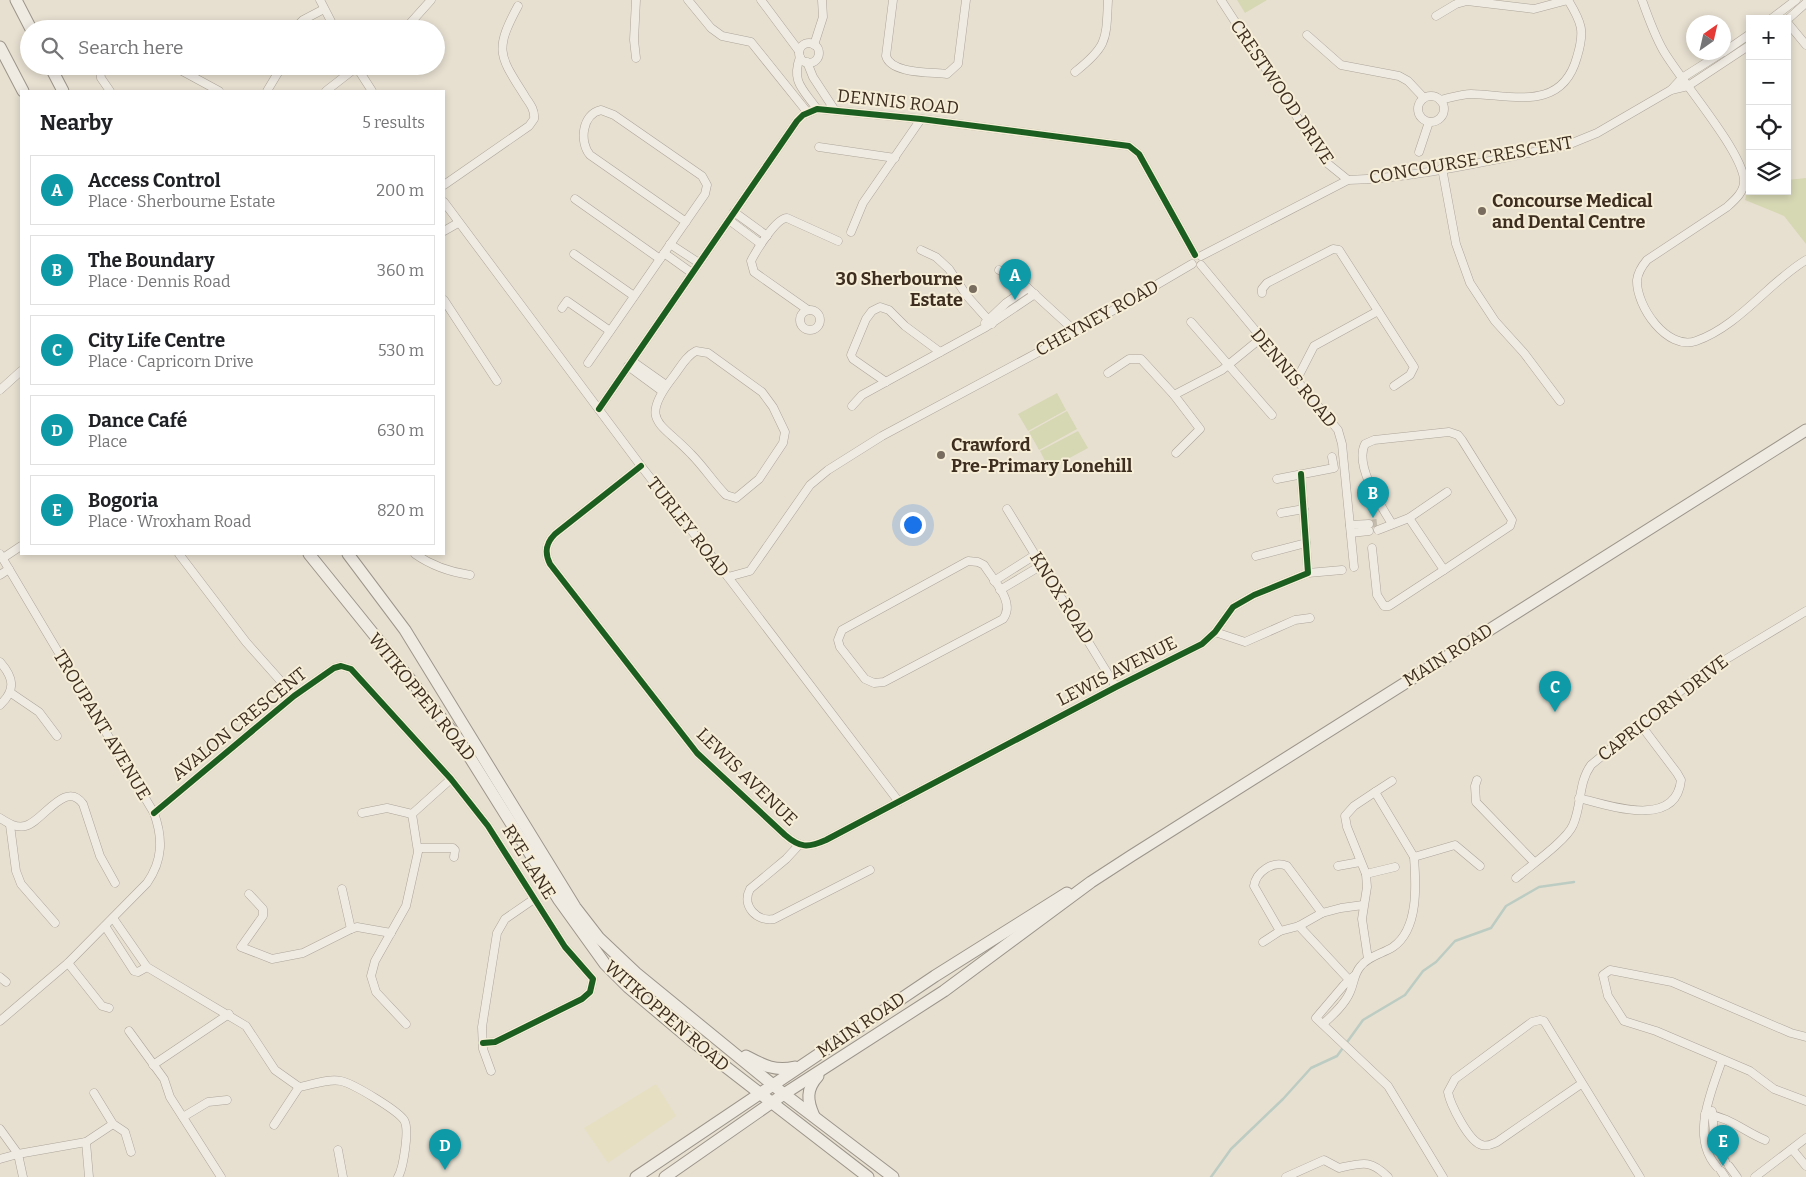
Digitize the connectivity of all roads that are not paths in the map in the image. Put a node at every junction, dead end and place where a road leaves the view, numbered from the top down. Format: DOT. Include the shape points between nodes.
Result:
graph roads {
  1 [pos="16,0"];
  2 [pos="320,0"];
  3 [pos="431,0"];
  4 [pos="636,0"];
  5 [pos="688,0"];
  6 [pos="761,0"];
  7 [pos="822,0"];
  8 [pos="893,0"];
  9 [pos="966,0"];
  10 [pos="1108,0"];
  11 [pos="1221,0"];
  12 [pos="1642,0"];
  13 [pos="1796,0"];
  14 [pos="1806,3"];
  15 [pos="518,6"];
  16 [pos="324,10"];
  17 [pos="1787,15"];
  18 [pos="1789,15"];
  19 [pos="1436,16"];
  20 [pos="26,20"];
  21 [pos="303,20"];
  22 [pos="330,20"];
  23 [pos="413,20"];
  24 [pos="1791,26"];
  25 [pos="1307,35"];
  26 [pos="1746,37"];
  27 [pos="814,45"];
  28 [pos="1806,45"];
  29 [pos="0,47"];
  30 [pos="1731,47"];
  31 [pos="1746,49"];
  32 [pos="800,54"];
  33 [pos="636,58"];
  34 [pos="1710,60"];
  35 [pos="807,62"];
  36 [pos="1075,72"];
  37 [pos="55,75"];
  38 [pos="101,75"];
  39 [pos="190,75"];
  40 [pos="277,75"];
  41 [pos="347,75"];
  42 [pos="362,75"];
  43 [pos="1682,78"];
  44 [pos="817,83"];
  45 [pos="1688,86"];
  46 [pos="22,90"];
  47 [pos="62,90"];
  48 [pos="109,90"];
  49 [pos="217,90"];
  50 [pos="268,90"];
  51 [pos="327,90"];
  52 [pos="371,90"];
  53 [pos="803,90"];
  54 [pos="1671,90"];
  55 [pos="1424,98"];
  56 [pos="1440,100"];
  57 [pos="817,109"];
  58 [pos="834,109"];
  59 [pos="808,113"];
  60 [pos="921,119"];
  61 [pos="1429,122"];
  62 [pos="818,147"];
  63 [pos="1419,152"];
  64 [pos="895,158"];
  65 [pos="1442,168"];
  66 [pos="1348,180"];
  67 [pos="445,184"];
  68 [pos="575,199"];
  69 [pos="445,204"];
  70 [pos="734,212"];
  71 [pos="729,220"];
  72 [pos="686,222"];
  73 [pos="458,223"];
  74 [pos="445,230"];
  75 [pos="851,232"];
  76 [pos="768,236"];
  77 [pos="838,241"];
  78 [pos="670,244"];
  79 [pos="762,244"];
  80 [pos="921,250"];
  81 [pos="574,254"];
  82 [pos="1198,255"];
  83 [pos="662,256"];
  84 [pos="1806,260"];
  85 [pos="699,264"];
  86 [pos="1192,264"];
  87 [pos="1201,265"];
  88 [pos="998,270"];
  89 [pos="692,274"];
  90 [pos="1028,288"];
  91 [pos="1262,293"];
  92 [pos="1035,294"];
  93 [pos="634,296"];
  94 [pos="445,302"];
  95 [pos="562,308"];
  96 [pos="808,310"];
  97 [pos="1378,311"];
  98 [pos="1191,322"];
  99 [pos="988,323"];
  100 [pos="610,331"];
  101 [pos="1076,332"];
  102 [pos="1260,339"];
  103 [pos="940,352"];
  104 [pos="588,363"];
  105 [pos="630,364"];
  106 [pos="1229,366"];
  107 [pos="20,373"];
  108 [pos="1108,373"];
  109 [pos="498,381"];
  110 [pos="1296,381"];
  111 [pos="886,382"];
  112 [pos="1394,386"];
  113 [pos="664,388"];
  114 [pos="0,390"];
  115 [pos="1174,395"];
  116 [pos="1560,401"];
  117 [pos="852,406"];
  118 [pos="599,410"];
  119 [pos="1272,415"];
  120 [pos="1806,430"];
  121 [pos="1176,453"];
  122 [pos="1332,457"];
  123 [pos="641,466"];
  124 [pos="1301,474"];
  125 [pos="1277,479"];
  126 [pos="1447,492"];
  127 [pos="1007,509"];
  128 [pos="1304,509"];
  129 [pos="1281,513"];
  130 [pos="1409,518"];
  131 [pos="1378,527"];
  132 [pos="1351,529"];
  133 [pos="1306,543"];
  134 [pos="20,546"];
  135 [pos="1372,548"];
  136 [pos="180,555"];
  137 [pos="310,555"];
  138 [pos="349,555"];
  139 [pos="418,555"];
  140 [pos="1035,555"];
  141 [pos="1,556"];
  142 [pos="1256,556"];
  143 [pos="1042,565"];
  144 [pos="1354,568"];
  145 [pos="9,569"];
  146 [pos="1342,570"];
  147 [pos="1444,570"];
  148 [pos="1308,573"];
  149 [pos="0,575"];
  150 [pos="470,576"];
  151 [pos="728,577"];
  152 [pos="994,581"];
  153 [pos="1000,590"];
  154 [pos="1806,611"];
  155 [pos="1310,618"];
  156 [pos="1215,632"];
  157 [pos="0,662"];
  158 [pos="346,666"];
  159 [pos="1116,687"];
  160 [pos="11,693"];
  161 [pos="294,696"];
  162 [pos="0,705"];
  163 [pos="1640,724"];
  164 [pos="57,736"];
  165 [pos="450,779"];
  166 [pos="1477,780"];
  167 [pos="1392,781"];
  168 [pos="1375,792"];
  169 [pos="1579,798"];
  170 [pos="899,802"];
  171 [pos="154,813"];
  172 [pos="362,813"];
  173 [pos="412,814"];
  174 [pos="0,818"];
  175 [pos="10,825"];
  176 [pos="798,846"];
  177 [pos="418,848"];
  178 [pos="454,857"];
  179 [pos="1414,857"];
  180 [pos="1360,862"];
  181 [pos="1534,862"];
  182 [pos="1338,866"];
  183 [pos="1480,866"];
  184 [pos="1395,867"];
  185 [pos="870,870"];
  186 [pos="1366,874"];
  187 [pos="1516,878"];
  188 [pos="1091,882"];
  189 [pos="115,883"];
  190 [pos="342,889"];
  191 [pos="249,894"];
  192 [pos="534,899"];
  193 [pos="1363,905"];
  194 [pos="1322,914"];
  195 [pos="113,918"];
  196 [pos="55,923"];
  197 [pos="105,926"];
  198 [pos="1299,926"];
  199 [pos="350,929"];
  200 [pos="1280,931"];
  201 [pos="390,933"];
  202 [pos="1263,942"];
  203 [pos="1368,959"];
  204 [pos="68,963"];
  205 [pos="147,967"];
  206 [pos="1352,980"];
  207 [pos="109,1008"];
  208 [pos="229,1014"];
  209 [pos="0,1021"];
  210 [pos="406,1024"];
  211 [pos="1323,1024"];
  212 [pos="129,1032"];
  213 [pos="1806,1038"];
  214 [pos="483,1043"];
  215 [pos="723,1044"];
  216 [pos="1722,1060"];
  217 [pos="153,1065"];
  218 [pos="799,1066"];
  219 [pos="824,1069"];
  220 [pos="491,1071"];
  221 [pos="1580,1084"];
  222 [pos="773,1085"];
  223 [pos="299,1087"];
  224 [pos="94,1093"];
  225 [pos="760,1094"];
  226 [pos="784,1094"];
  227 [pos="227,1100"];
  228 [pos="1806,1101"];
  229 [pos="1708,1102"];
  230 [pos="771,1103"];
  231 [pos="1704,1114"];
  232 [pos="1713,1115"];
  233 [pos="814,1116"];
  234 [pos="183,1117"];
  235 [pos="113,1124"];
  236 [pos="274,1125"];
  237 [pos="0,1129"];
  238 [pos="1765,1140"];
  239 [pos="86,1142"];
  240 [pos="1805,1142"];
  241 [pos="1792,1149"];
  242 [pos="338,1150"];
  243 [pos="131,1152"];
  244 [pos="18,1154"];
  245 [pos="0,1159"];
  246 [pos="1806,1166"];
  247 [pos="1721,1172"];
  248 [pos="23,1177"];
  249 [pos="89,1177"];
  250 [pos="221,1177"];
  251 [pos="343,1177"];
  252 [pos="398,1177"];
  253 [pos="636,1177"];
  254 [pos="665,1177"];
  255 [pos="868,1177"];
  256 [pos="893,1177"];
  257 [pos="1286,1177"];
  258 [pos="1388,1177"];
  259 [pos="1443,1177"];
  260 [pos="1640,1177"];
  261 [pos="1737,1177"];
  262 [pos="1755,1177"];
  1 -- 20 [label="main road"];
  2 -- 16 [label="street"];
  3 -- 23 [label="street"];
  4 -- 33 [label="street"];
  5 -- 59 [label="street" via="711,28 722,36 750,42"];
  6 -- 32 [label="street"];
  7 -- 27 [label="street" via="823,17"];
  8 -- 9 [label="street" via="888,62 898,68 947,74 958,64"];
  10 -- 36 [label="street" via="1102,45 1095,56"];
  11 -- 66 [label="street, CRESTWOOD DRIVE" via="1322,156"];
  12 -- 43 [label="street" via="1662,49"];
  13 -- 17 [label="street"];
  14 -- 18 [label="street"];
  15 -- 67 [label="street" via="504,36 501,56 532,107 534,119 529,126"];
  16 -- 21 [label="street"];
  16 -- 22 [label="street"];
  19 -- 56 [label="street" via="1467,1 1534,9 1568,0 1583,34 1571,74 1544,95 1530,98 1470,94"];
  24 -- 28 [label="street"];
  25 -- 55 [label="street" via="1342,64 1399,76"];
  26 -- 30 [label="street, CONCOURSE CRESCENT"];
  27 -- 32 [label="street" via="805,44"];
  27 -- 35 [label="street" via="818,56"];
  29 -- 46 [label="main road"];
  31 -- 45 [label="street, CONCOURSE CRESCENT"];
  32 -- 35 [label="street"];
  32 -- 53 [label="street" via="796,77"];
  34 -- 43 [label="street, CONCOURSE CRESCENT"];
  35 -- 44 [label="street"];
  37 -- 47 [label="main road"];
  38 -- 48 [label="street"];
  39 -- 49 [label="street"];
  40 -- 50 [label="street"];
  41 -- 51 [label="street"];
  42 -- 52 [label="street"];
  43 -- 45 [label="street"];
  43 -- 54 [label="street, CONCOURSE CRESCENT"];
  44 -- 53 [label="street"];
  44 -- 58 [label="street"];
  45 -- 54 [label="street, CONCOURSE CRESCENT"];
  45 -- 84 [label="street" via="1735,156 1744,182 1738,196 1727,207 1647,260 1641,268 1637,280 1640,294 1657,326 1675,341 1697,341 1735,317 1784,274"];
  53 -- 57 [label="street"];
  54 -- 65 [label="street, CONCOURSE CRESCENT" via="1597,133 1565,146"];
  55 -- 56 [label="street" via="1432,96"];
  55 -- 61 [label="street" via="1418,105 1419,114"];
  56 -- 61 [label="street" via="1444,108 1441,117"];
  57 -- 58 [label="street, DENNIS ROAD"];
  57 -- 59 [label="street, DENNIS ROAD"];
  58 -- 60 [label="street, DENNIS ROAD"];
  59 -- 70 [label="street, DENNIS ROAD" via="796,121"];
  60 -- 64 [label="street"];
  60 -- 82 [label="street, DENNIS ROAD" via="1129,146 1139,154"];
  61 -- 63 [label="street"];
  62 -- 64 [label="street"];
  64 -- 75 [label="street" via="863,203"];
  65 -- 66 [label="street, CONCOURSE CRESCENT" via="1374,180"];
  65 -- 116 [label="street" via="1464,272 1495,321"];
  66 -- 82 [label="street"];
  68 -- 83 [label="street"];
  69 -- 73 [label="street, TURLEY ROAD"];
  70 -- 71 [label="street, DENNIS ROAD"];
  70 -- 76 [label="street"];
  71 -- 79 [label="street"];
  71 -- 85 [label="street, DENNIS ROAD"];
  72 -- 72 [label="street" via="705,194 706,180 614,114 601,110 591,114 584,140 590,155"];
  72 -- 78 [label="street"];
  73 -- 74 [label="street"];
  73 -- 118 [label="street, TURLEY ROAD"];
  76 -- 77 [label="street" via="779,220 787,218"];
  76 -- 79 [label="street"];
  78 -- 83 [label="street"];
  78 -- 85 [label="street"];
  79 -- 96 [label="street" via="751,261 754,272"];
  80 -- 99 [label="street" via="936,257 949,269"];
  81 -- 93 [label="street"];
  82 -- 86 [label="street" via="1190,260"];
  82 -- 87 [label="street" via="1203,260"];
  83 -- 89 [label="street"];
  83 -- 93 [label="street"];
  85 -- 89 [label="street, DENNIS ROAD"];
  86 -- 87 [label="street" via="1196,267"];
  86 -- 101 [label="street, CHEYNEY ROAD"];
  87 -- 102 [label="street, DENNIS ROAD"];
  88 -- 90 [label="street"];
  89 -- 105 [label="street, DENNIS ROAD"];
  90 -- 92 [label="street"];
  90 -- 99 [label="street"];
  91 -- 97 [label="street" via="1267,283 1336,249"];
  92 -- 99 [label="street"];
  92 -- 101 [label="street"];
  93 -- 100 [label="street"];
  94 -- 109 [label="street"];
  95 -- 100 [label="street" via="567,301"];
  97 -- 110 [label="street" via="1314,346"];
  97 -- 112 [label="street" via="1414,367 1410,375"];
  98 -- 106 [label="street"];
  99 -- 103 [label="street"];
  100 -- 104 [label="street"];
  101 -- 151 [label="street, CHEYNEY ROAD" via="882,436 828,470 810,485 750,571"];
  102 -- 106 [label="street"];
  102 -- 110 [label="street, DENNIS ROAD"];
  103 -- 111 [label="street"];
  103 -- 111 [label="street" via="889,310 883,307 876,309 866,319 851,355 852,359"];
  105 -- 113 [label="street"];
  105 -- 118 [label="street, DENNIS ROAD"];
  106 -- 115 [label="street"];
  106 -- 119 [label="street"];
  107 -- 114 [label="street"];
  108 -- 115 [label="street" via="1128,359 1141,359"];
  110 -- 132 [label="street, DENNIS ROAD" via="1333,423 1340,436"];
  111 -- 117 [label="street" via="862,395"];
  113 -- 113 [label="street" via="691,354 704,352 762,392 770,402 783,425 785,438 759,479 744,493 736,498 726,495 689,452 664,431 655,408"];
  115 -- 121 [label="street" via="1200,429"];
  118 -- 123 [label="street, TURLEY ROAD"];
  120 -- 188 [label="main road, MAIN ROAD"];
  122 -- 124 [label="street" via="1334,468"];
  123 -- 151 [label="street, TURLEY ROAD"];
  123 -- 176 [label="street, LEWIS AVENUE" via="554,534 548,541 546,556 697,752"];
  124 -- 125 [label="street"];
  124 -- 128 [label="street"];
  126 -- 130 [label="street"];
  127 -- 140 [label="street, KNOX ROAD"];
  128 -- 129 [label="street"];
  128 -- 133 [label="street"];
  130 -- 131 [label="street"];
  130 -- 147 [label="street"];
  131 -- 132 [label="street"];
  131 -- 147 [label="street" via="1363,455 1365,444 1374,440 1446,432 1458,435 1512,523"];
  132 -- 144 [label="street, DENNIS ROAD"];
  133 -- 142 [label="street"];
  133 -- 148 [label="street"];
  134 -- 141 [label="street"];
  135 -- 147 [label="street" via="1377,595 1384,606"];
  136 -- 161 [label="street" via="246,642"];
  137 -- 225 [label="main road, WITKOPPEN ROAD" via="459,740 592,949 650,1007"];
  138 -- 215 [label="main road, WITKOPPEN ROAD" via="406,630 582,918 619,959"];
  139 -- 150 [label="street" via="442,568"];
  140 -- 143 [label="street, KNOX ROAD"];
  140 -- 152 [label="street"];
  141 -- 145 [label="street, TROUPANT AVENUE"];
  143 -- 153 [label="street"];
  143 -- 159 [label="street, KNOX ROAD"];
  145 -- 149 [label="street"];
  145 -- 171 [label="street, TROUPANT AVENUE"];
  146 -- 148 [label="street, LEWIS AVENUE"];
  148 -- 156 [label="street, LEWIS AVENUE" via="1240,602 1224,616"];
  151 -- 170 [label="street, TURLEY ROAD"];
  152 -- 153 [label="street"];
  152 -- 153 [label="street" via="981,563 968,561 845,628 839,637 840,647 865,679 874,683 884,682 1000,622 1007,613 1008,605"];
  154 -- 163 [label="street, CAPRICORN DRIVE" via="1700,675"];
  155 -- 156 [label="street" via="1294,620 1245,642"];
  156 -- 159 [label="street, LEWIS AVENUE" via="1202,644"];
  157 -- 160 [label="street" via="10,677"];
  158 -- 161 [label="street, AVALON CRESCENT" via="334,668"];
  158 -- 165 [label="street, RYE LANE" via="355,672"];
  159 -- 170 [label="street, LEWIS AVENUE"];
  160 -- 162 [label="street"];
  160 -- 164 [label="street" via="39,712"];
  161 -- 171 [label="street, AVALON CRESCENT"];
  163 -- 169 [label="street, CAPRICORN DRIVE" via="1591,765 1584,775"];
  163 -- 169 [label="street" via="1677,772 1681,780 1677,794 1658,810 1649,812"];
  165 -- 173 [label="street"];
  165 -- 192 [label="street, RYE LANE" via="488,826"];
  166 -- 181 [label="street" via="1476,802"];
  167 -- 168 [label="street"];
  168 -- 179 [label="street"];
  168 -- 180 [label="street" via="1345,816"];
  169 -- 181 [label="street, CAPRICORN DRIVE" via="1568,833"];
  170 -- 176 [label="street, LEWIS AVENUE" via="820,843"];
  171 -- 195 [label="street, TROUPANT AVENUE" via="161,847 156,868"];
  172 -- 173 [label="street" via="387,808"];
  173 -- 177 [label="street"];
  174 -- 175 [label="street"];
  175 -- 189 [label="street" via="33,823 65,797 79,799 100,856"];
  175 -- 196 [label="street" via="16,871 21,884"];
  176 -- 185 [label="street" via="750,889 748,903 760,918 774,919"];
  177 -- 178 [label="street" via="452,848"];
  177 -- 201 [label="street" via="406,906"];
  179 -- 183 [label="street" via="1455,845"];
  179 -- 203 [label="street" via="1415,894 1407,931 1398,943"];
  180 -- 182 [label="street"];
  180 -- 186 [label="street"];
  181 -- 187 [label="street, CAPRICORN DRIVE"];
  184 -- 186 [label="street"];
  186 -- 193 [label="street"];
  188 -- 218 [label="main road, MAIN ROAD" via="1066,893"];
  188 -- 219 [label="main road, MAIN ROAD" via="944,991"];
  190 -- 199 [label="street"];
  191 -- 199 [label="street" via="263,909 263,916 241,947 272,959 303,953"];
  192 -- 214 [label="street, RYE LANE" via="505,919 498,928 482,1027"];
  192 -- 214 [label="street, RYE LANE" via="565,947 591,974 592,987 582,999 495,1042"];
  193 -- 194 [label="street"];
  193 -- 203 [label="street" via="1363,934"];
  194 -- 198 [label="street"];
  194 -- 200 [label="street" via="1287,866 1272,866 1260,874 1254,886"];
  195 -- 197 [label="street, TROUPANT AVENUE"];
  195 -- 205 [label="street"];
  197 -- 204 [label="street, TROUPANT AVENUE"];
  197 -- 205 [label="street" via="134,971"];
  198 -- 200 [label="street"];
  198 -- 206 [label="street"];
  199 -- 201 [label="street" via="357,927"];
  200 -- 202 [label="street"];
  201 -- 210 [label="street" via="375,961 371,983"];
  203 -- 206 [label="street"];
  204 -- 207 [label="street" via="102,1006"];
  204 -- 209 [label="street, TROUPANT AVENUE"];
  205 -- 208 [label="street"];
  206 -- 211 [label="street" via="1345,1001"];
  206 -- 211 [label="street" via="1316,1018"];
  208 -- 217 [label="street"];
  208 -- 223 [label="street" via="248,1029 275,1070"];
  211 -- 259 [label="street" via="1388,1086"];
  212 -- 217 [label="street"];
  213 -- 216 [label="street" via="1668,980 1627,972 1606,972 1605,989 1624,1021"];
  214 -- 220 [label="street"];
  215 -- 218 [label="main road" via="772,1069"];
  215 -- 222 [label="main road, WITKOPPEN ROAD"];
  216 -- 228 [label="street" via="1750,1071 1783,1094"];
  216 -- 229 [label="street"];
  217 -- 234 [label="street" via="164,1079 170,1097"];
  218 -- 222 [label="main road, MAIN ROAD"];
  219 -- 226 [label="main road, MAIN ROAD"];
  219 -- 233 [label="main road" via="808,1092"];
  221 -- 221 [label="street" via="1497,1142 1482,1146 1470,1137 1448,1092 1456,1080 1532,1022 1540,1020 1547,1024"];
  221 -- 260 [label="street"];
  222 -- 225 [label="main road, MAIN ROAD"];
  222 -- 226 [label="main road, WITKOPPEN ROAD"];
  223 -- 236 [label="street"];
  223 -- 252 [label="street" via="341,1081 404,1120 406,1141"];
  224 -- 235 [label="street"];
  225 -- 230 [label="main road, WITKOPPEN ROAD"];
  225 -- 253 [label="main road, MAIN ROAD"];
  226 -- 230 [label="main road, MAIN ROAD"];
  226 -- 233 [label="main road, WITKOPPEN ROAD"];
  227 -- 234 [label="street" via="208,1102"];
  229 -- 231 [label="street"];
  229 -- 232 [label="street"];
  230 -- 254 [label="main road, MAIN ROAD"];
  230 -- 255 [label="main road, WITKOPPEN ROAD"];
  231 -- 232 [label="street"];
  231 -- 247 [label="street" via="1706,1150"];
  232 -- 238 [label="street" via="1742,1126"];
  232 -- 261 [label="street" via="1715,1144"];
  233 -- 256 [label="main road, WITKOPPEN ROAD"];
  234 -- 250 [label="street"];
  235 -- 239 [label="street"];
  235 -- 243 [label="street" via="125,1132"];
  237 -- 244 [label="street"];
  239 -- 244 [label="street"];
  239 -- 249 [label="street"];
  240 -- 241 [label="street"];
  241 -- 246 [label="street"];
  241 -- 262 [label="street"];
  242 -- 251 [label="street"];
  244 -- 245 [label="street"];
  244 -- 248 [label="street"];
  257 -- 258 [label="street" via="1324,1160 1338,1168 1372,1164"];
}
